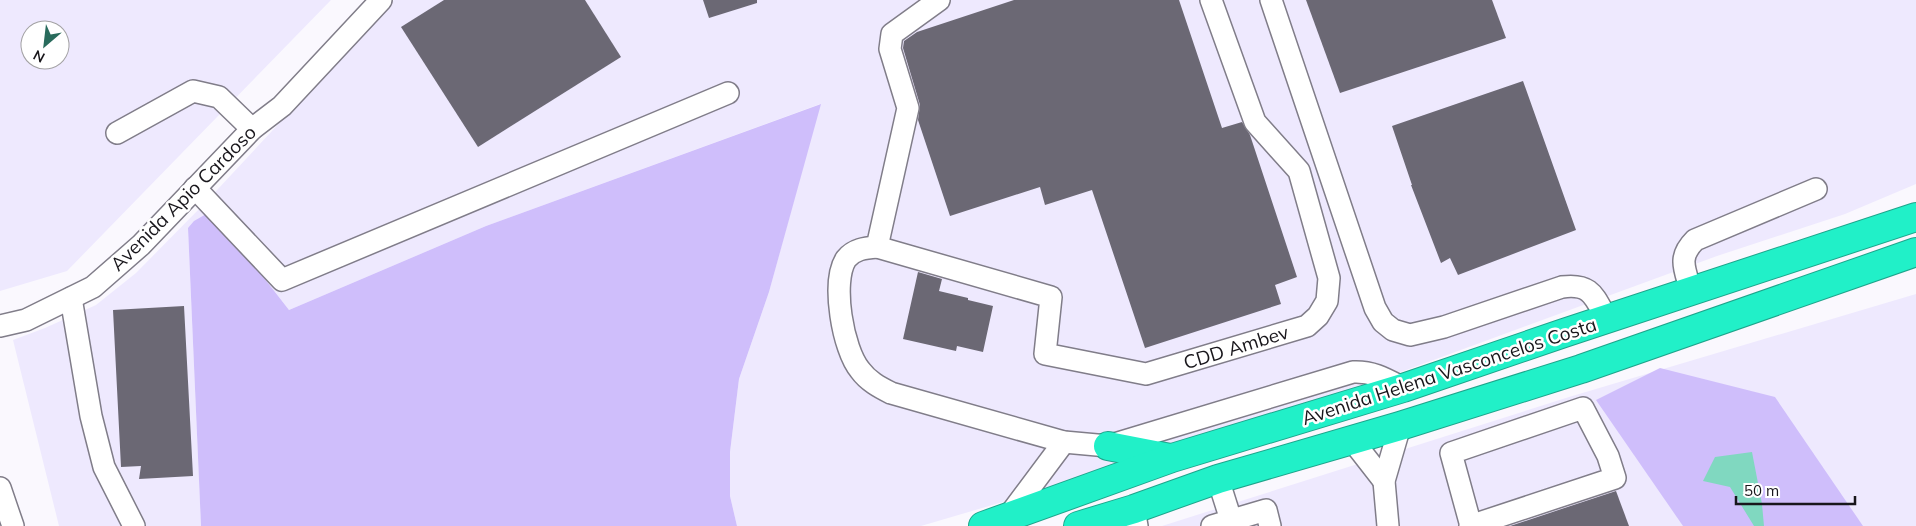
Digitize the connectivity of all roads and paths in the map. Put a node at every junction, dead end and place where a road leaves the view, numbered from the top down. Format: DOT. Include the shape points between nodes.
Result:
graph roads {
  1 [pos="362,0"];
  2 [pos="381,0"];
  3 [pos="939,0"];
  4 [pos="1210,0"];
  5 [pos="1271,0"];
  6 [pos="728,93"];
  7 [pos="255,125"];
  8 [pos="117,133"];
  9 [pos="195,188"];
  10 [pos="1816,189"];
  11 [pos="1916,217"];
  12 [pos="877,247"];
  13 [pos="1916,252"];
  14 [pos="1691,291"];
  15 [pos="71,298"];
  16 [pos="1607,319"];
  17 [pos="0,326"];
  18 [pos="1403,388"];
  19 [pos="1400,426"];
  20 [pos="1352,440"];
  21 [pos="1064,442"];
  22 [pos="1108,446"];
  23 [pos="1172,458"];
  24 [pos="1218,478"];
  25 [pos="1384,481"];
  26 [pos="0,488"];
  27 [pos="1135,517"];
  28 [pos="996,522"];
  29 [pos="1222,523"];
  30 [pos="13,526"];
  31 [pos="134,526"];
  32 [pos="1078,526"];
  33 [pos="1270,526"];
  34 [pos="1388,526"];
  35 [pos="1470,526"];
  1 -- 7 [label="street, Avenida Apio Cardoso" via="270,100"];
  2 -- 7 [label="street, Avenida Apio Cardoso" via="282,106"];
  3 -- 12 [label="street" via="892,34 890,49 908,108"];
  4 -- 12 [label="street, CDD Ambev" via="1255,122 1299,171 1329,278 1327,301 1307,326 1146,374 1045,354 1051,297"];
  5 -- 16 [label="street" via="1375,308 1383,322 1393,330 1410,335 1576,285 1590,291"];
  6 -- 9 [label="street" via="282,280"];
  7 -- 8 [label="street" via="218,97 193,91"];
  7 -- 9 [label="street, Avenida Apio Cardoso"];
  9 -- 15 [label="street, Avenida Apio Cardoso" via="141,245 93,287"];
  10 -- 14 [label="street" via="1695,240 1686,248 1683,261"];
  11 -- 14 [label="highway, Avenida Helena Vasconcelos Costa"];
  12 -- 21 [label="street" via="860,248 840,271 838,289 845,339 860,371 891,393"];
  13 -- 19 [label="highway, Avenida Helena Vasconcelos Costa" via="1581,369"];
  14 -- 16 [label="highway, Avenida Helena Vasconcelos Costa"];
  15 -- 17 [label="street, Avenida Apio Cardoso" via="26,320"];
  15 -- 31 [label="street" via="91,416 104,467"];
  16 -- 18 [label="highway, Avenida Helena Vasconcelos Costa"];
  18 -- 22 [label="street" via="1378,375 1353,372"];
  18 -- 23 [label="highway, Avenida Helena Vasconcelos Costa"];
  19 -- 20 [label="highway, Avenida Helena Vasconcelos Costa"];
  19 -- 25 [label="street"];
  20 -- 24 [label="highway, Avenida Helena Vasconcelos Costa"];
  20 -- 25 [label="street"];
  21 -- 22 [label="street"];
  21 -- 28 [label="street"];
  22 -- 23 [label="highway"];
  23 -- 28 [label="highway, Avenida Helena Vasconcelos Costa"];
  24 -- 27 [label="highway, Avenida Helena Vasconcelos Costa"];
  24 -- 29 [label="street"];
  25 -- 34 [label="street"];
  26 -- 30 [label="street"];
  27 -- 32 [label="highway, Avenida Helena Vasconcelos Costa"];
  29 -- 33 [label="street" via="1266,510"];
  35 -- 35 [label="street" via="1615,478 1608,456 1583,408 1451,453"];
}
